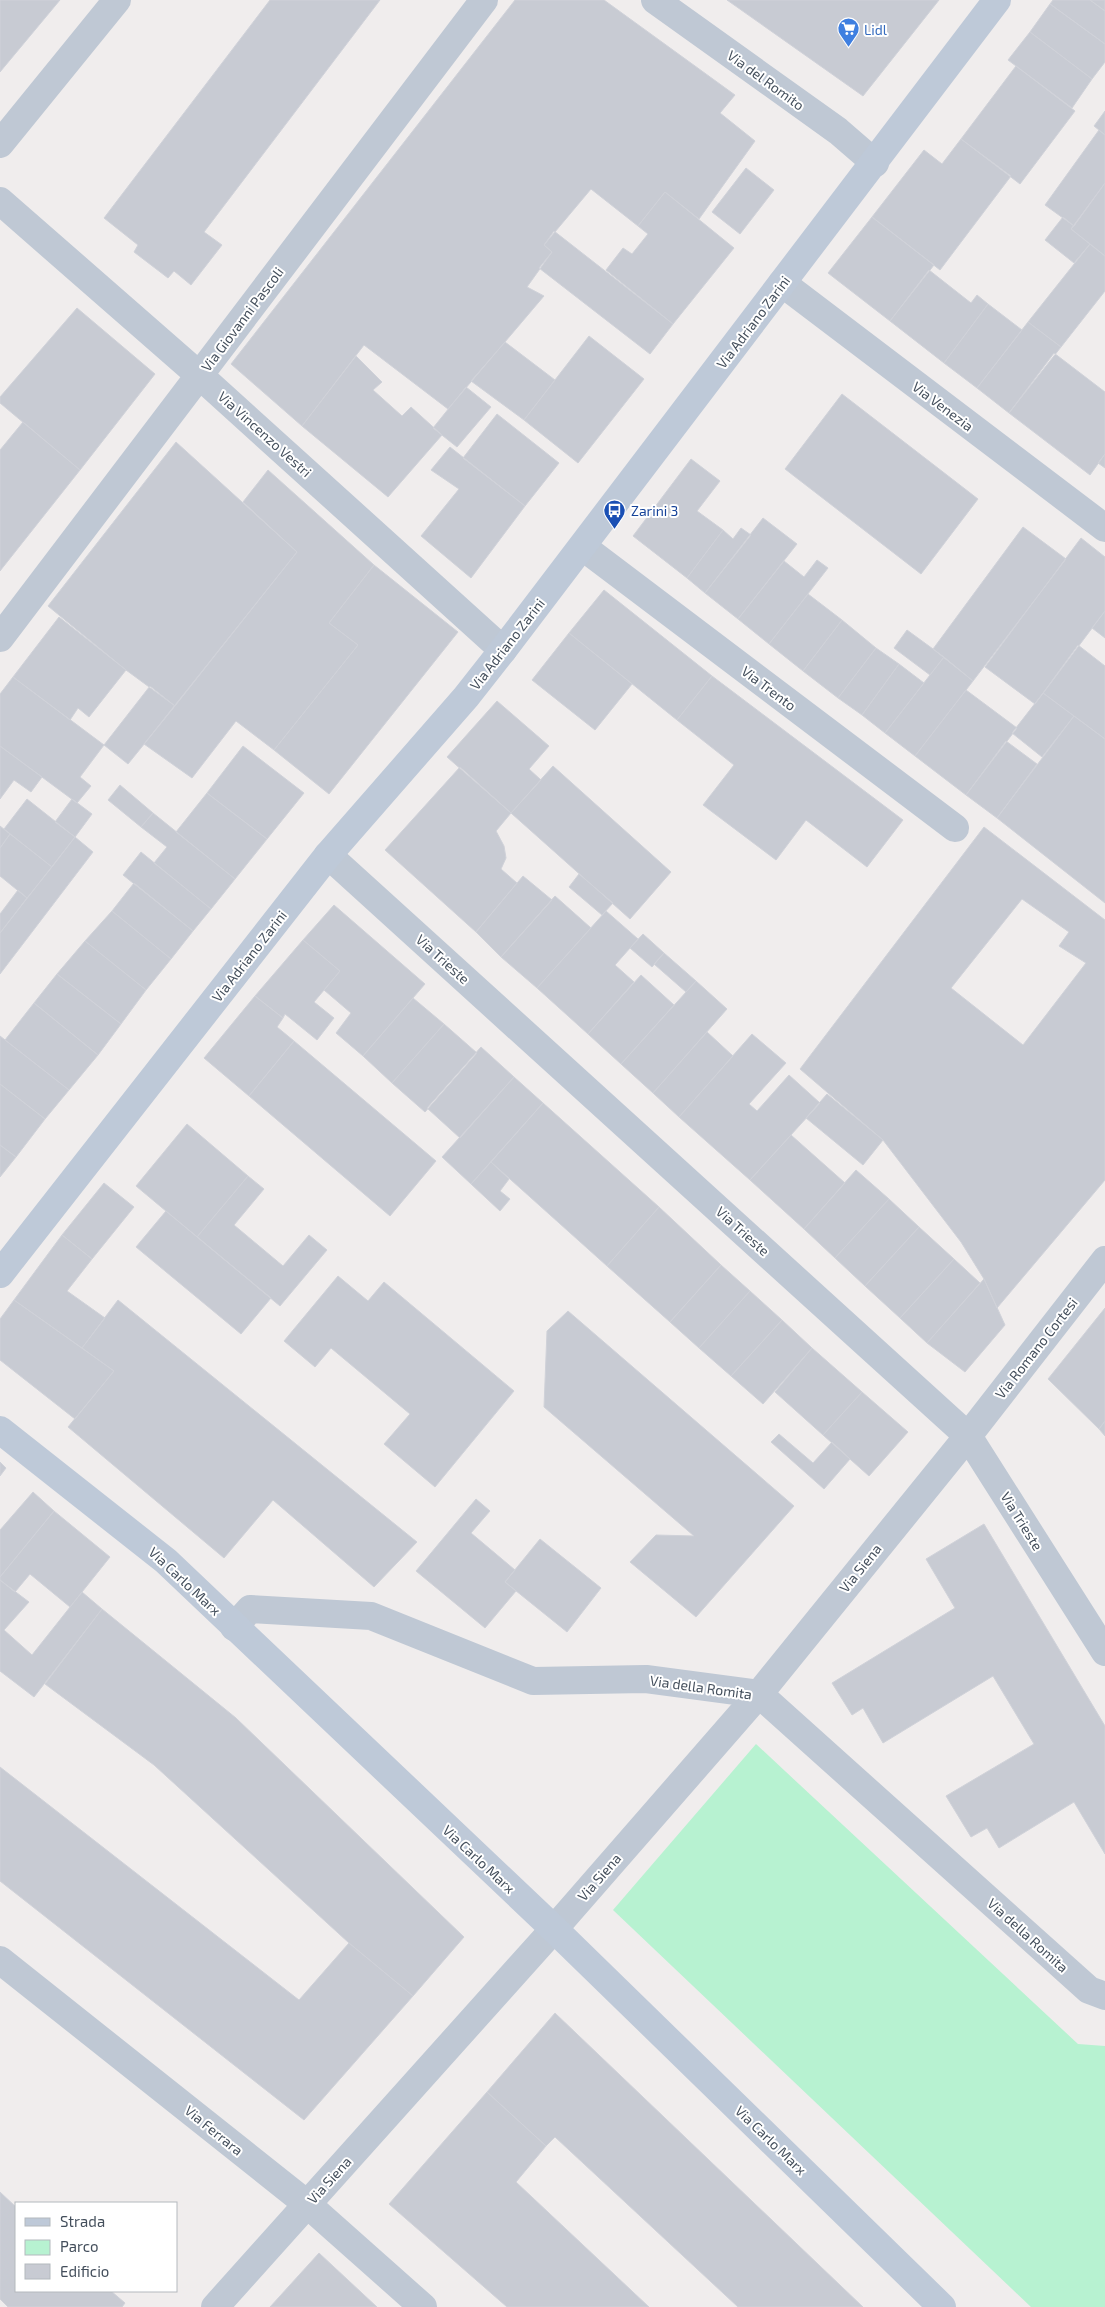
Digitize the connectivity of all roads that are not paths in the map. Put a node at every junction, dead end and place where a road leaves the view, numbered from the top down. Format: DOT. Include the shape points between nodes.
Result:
graph roads {
  1 [pos="117,0"];
  2 [pos="484,0"];
  3 [pos="655,0"];
  4 [pos="996,0"];
  5 [pos="0,144"];
  6 [pos="874,163"];
  7 [pos="0,202"];
  8 [pos="782,283"];
  9 [pos="199,375"];
  10 [pos="1105,528"];
  11 [pos="582,547"];
  12 [pos="0,638"];
  13 [pos="503,650"];
  14 [pos="954,828"];
  15 [pos="328,855"];
  16 [pos="1105,1260"];
  17 [pos="0,1274"];
  18 [pos="0,1430"];
  19 [pos="968,1436"];
  20 [pos="234,1628"];
  21 [pos="1105,1652"];
  22 [pos="758,1694"];
  23 [pos="554,1929"];
  24 [pos="0,1960"];
  25 [pos="1105,1996"];
  26 [pos="307,2204"];
  27 [pos="215,2307"];
  28 [pos="423,2307"];
  29 [pos="942,2307"];
  1 -- 5 [label="street"];
  2 -- 9 [label="street, Via Giovanni Pascoli"];
  3 -- 6 [label="street, Via del Romito" via="838,132"];
  4 -- 6 [label="street, Via Adriano Zarini"];
  6 -- 8 [label="street, Via Adriano Zarini"];
  7 -- 9 [label="street, Via Vincenzo Vestri"];
  8 -- 10 [label="street, Via Venezia"];
  8 -- 11 [label="street, Via Adriano Zarini"];
  9 -- 12 [label="street, Via Giovanni Pascoli"];
  9 -- 13 [label="street, Via Vincenzo Vestri"];
  11 -- 13 [label="street, Via Adriano Zarini"];
  11 -- 14 [label="street, Via Trento"];
  13 -- 15 [label="street, Via Adriano Zarini"];
  15 -- 17 [label="street, Via Adriano Zarini"];
  15 -- 19 [label="street, Via Trieste"];
  16 -- 19 [label="street, Via Romano Cortesi"];
  18 -- 20 [label="street, Via Carlo Marx" via="166,1561"];
  19 -- 21 [label="street, Via Trieste"];
  19 -- 22 [label="street, Via Siena"];
  20 -- 22 [label="street, Via della Romita" via="250,1609 371,1616 533,1681 646,1679"];
  20 -- 23 [label="street, Via Carlo Marx"];
  22 -- 23 [label="street, Via Siena"];
  22 -- 25 [label="street, Via della Romita" via="1089,1990"];
  23 -- 26 [label="street, Via Siena"];
  23 -- 29 [label="street, Via Carlo Marx"];
  24 -- 26 [label="street, Via Ferrara"];
  26 -- 27 [label="street, Via Siena"];
  26 -- 28 [label="street, Via Ferrara"];
}
